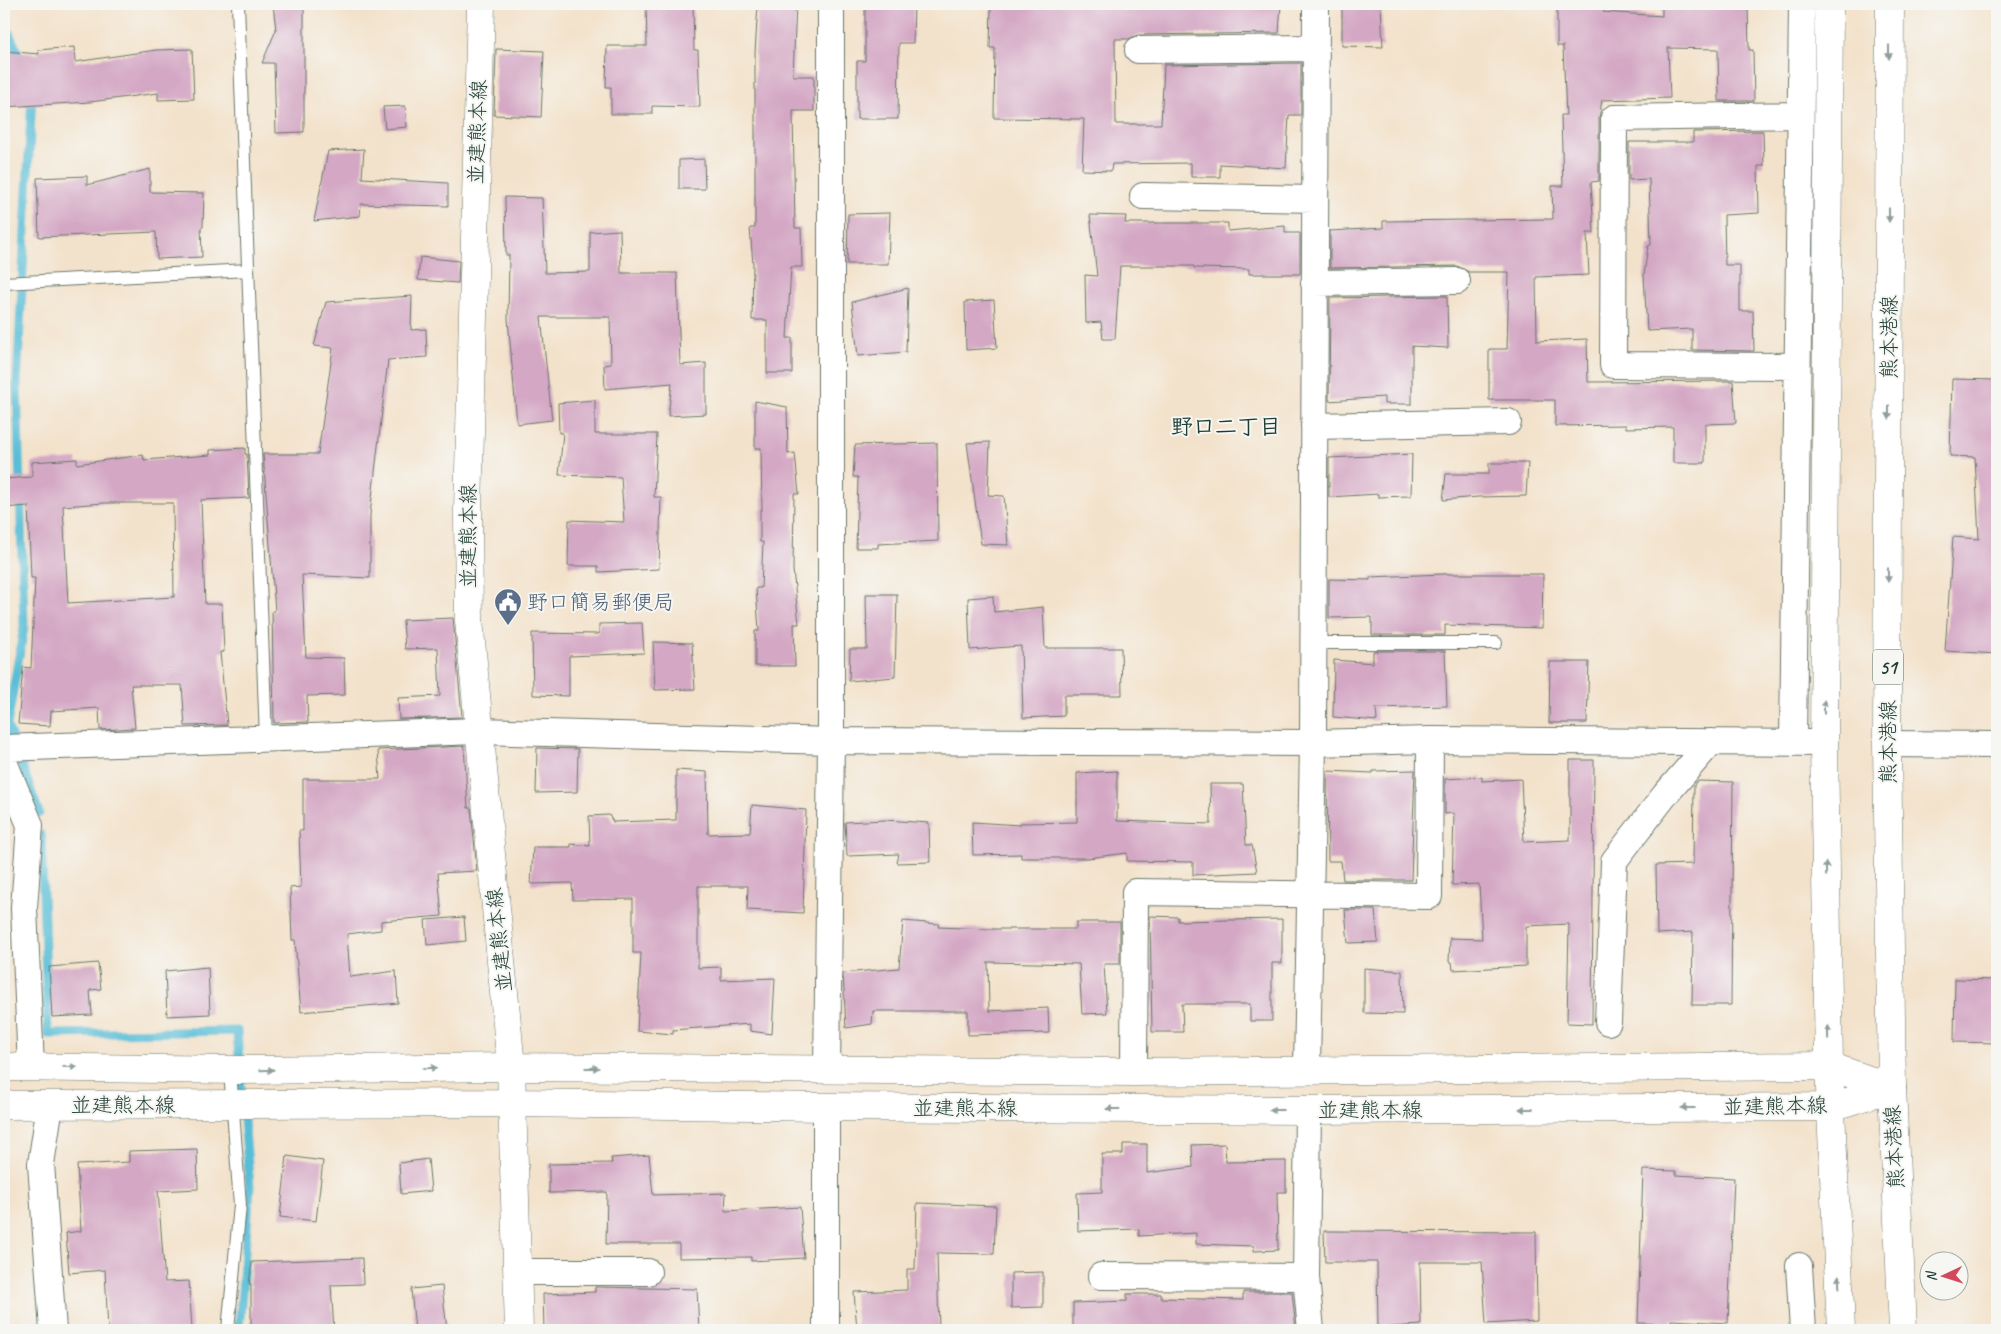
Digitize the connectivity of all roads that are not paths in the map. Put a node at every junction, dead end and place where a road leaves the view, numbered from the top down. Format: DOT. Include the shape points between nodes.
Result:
graph roads {
  1 [pos="238,4"];
  2 [pos="481,4"];
  3 [pos="831,4"];
  4 [pos="1316,4"];
  5 [pos="1802,4"];
  6 [pos="1828,4"];
  7 [pos="1890,4"];
  8 [pos="1315,48"];
  9 [pos="1138,50"];
  10 [pos="1800,115"];
  11 [pos="1143,196"];
  12 [pos="1314,199"];
  13 [pos="248,270"];
  14 [pos="1457,281"];
  15 [pos="4,282"];
  16 [pos="1314,283"];
  17 [pos="1797,366"];
  18 [pos="1508,422"];
  19 [pos="1314,426"];
  20 [pos="1313,643"];
  21 [pos="1496,643"];
  22 [pos="478,731"];
  23 [pos="266,738"];
  24 [pos="1430,740"];
  25 [pos="831,741"];
  26 [pos="1313,742"];
  27 [pos="1711,742"];
  28 [pos="1793,743"];
  29 [pos="1824,743"];
  30 [pos="1887,744"];
  31 [pos="1997,745"];
  32 [pos="4,748"];
  33 [pos="4,762"];
  34 [pos="1311,893"];
  35 [pos="1608,1022"];
  36 [pos="1829,1066"];
  37 [pos="4,1067"];
  38 [pos="31,1067"];
  39 [pos="511,1067"];
  40 [pos="1307,1069"];
  41 [pos="230,1070"];
  42 [pos="827,1070"];
  43 [pos="1134,1072"];
  44 [pos="1892,1088"];
  45 [pos="512,1103"];
  46 [pos="232,1104"];
  47 [pos="4,1105"];
  48 [pos="50,1105"];
  49 [pos="1831,1107"];
  50 [pos="826,1108"];
  51 [pos="1308,1110"];
  52 [pos="1799,1266"];
  53 [pos="517,1272"];
  54 [pos="648,1272"];
  55 [pos="1101,1276"];
  56 [pos="1306,1277"];
  57 [pos="54,1330"];
  58 [pos="228,1330"];
  59 [pos="519,1330"];
  60 [pos="826,1330"];
  61 [pos="1311,1330"];
  62 [pos="1803,1330"];
  63 [pos="1841,1330"];
  64 [pos="1904,1330"];
  1 -- 13 [label="lane"];
  2 -- 22 [label="main road, 並建熊本線" via="468,510 469,620"];
  3 -- 25 [label="street"];
  4 -- 8 [label="street"];
  5 -- 10 [label="street"];
  29 -- 6 [label="main road, one-way"];
  7 -- 30 [label="main road, 熊本港線 / 51, one-way"];
  8 -- 9 [label="street"];
  8 -- 12 [label="street"];
  10 -- 17 [label="street"];
  10 -- 17 [label="street" via="1614,118 1613,365"];
  11 -- 12 [label="street"];
  12 -- 16 [label="street"];
  13 -- 15 [label="lane"];
  13 -- 23 [label="lane"];
  14 -- 16 [label="street"];
  16 -- 19 [label="street"];
  17 -- 28 [label="street"];
  18 -- 19 [label="street"];
  19 -- 20 [label="street"];
  20 -- 21 [label="lane"];
  20 -- 26 [label="street"];
  22 -- 23 [label="street"];
  22 -- 25 [label="street"];
  22 -- 39 [label="main road, 並建熊本線"];
  23 -- 32 [label="street"];
  24 -- 26 [label="street"];
  24 -- 27 [label="street"];
  24 -- 34 [label="street" via="1430,896"];
  25 -- 26 [label="street"];
  25 -- 42 [label="street"];
  26 -- 34 [label="street"];
  27 -- 28 [label="street"];
  27 -- 35 [label="street" via="1614,861"];
  28 -- 29 [label="street"];
  36 -- 29 [label="main road, one-way"];
  30 -- 31 [label="street"];
  30 -- 44 [label="main road, 熊本港線 / 51"];
  33 -- 38 [label="street" via="30,825 24,908"];
  34 -- 40 [label="street"];
  34 -- 43 [label="street" via="1135,892"];
  36 -- 40 [label="main road, 並建熊本線"];
  36 -- 44 [label="main road, 並建熊本線"];
  36 -- 49 [label="main road"];
  37 -- 38 [label="main road, 並建熊本線"];
  38 -- 41 [label="main road, 並建熊本線, one-way"];
  41 -- 39 [label="main road, 並建熊本線, one-way"];
  39 -- 42 [label="main road, 並建熊本線, one-way"];
  39 -- 45 [label="main road, 並建熊本線"];
  40 -- 43 [label="main road, 並建熊本線"];
  41 -- 46 [label="lane"];
  42 -- 43 [label="main road, 並建熊本線"];
  44 -- 49 [label="main road, 並建熊本線"];
  44 -- 64 [label="main road, 熊本港線 / 51"];
  45 -- 46 [label="main road, 並建熊本線"];
  45 -- 50 [label="main road, 並建熊本線"];
  45 -- 53 [label="main road, 並建熊本線"];
  46 -- 48 [label="main road, 並建熊本線"];
  46 -- 58 [label="lane" via="240,1205"];
  47 -- 48 [label="main road, 並建熊本線"];
  48 -- 57 [label="street" via="41,1164"];
  49 -- 51 [label="main road, 並建熊本線, one-way"];
  63 -- 49 [label="main road, one-way"];
  51 -- 50 [label="main road, 並建熊本線, one-way"];
  50 -- 60 [label="street"];
  51 -- 56 [label="street"];
  52 -- 62 [label="street"];
  53 -- 54 [label="street"];
  53 -- 59 [label="main road, 並建熊本線"];
  55 -- 56 [label="street"];
  56 -- 61 [label="street"];
}
